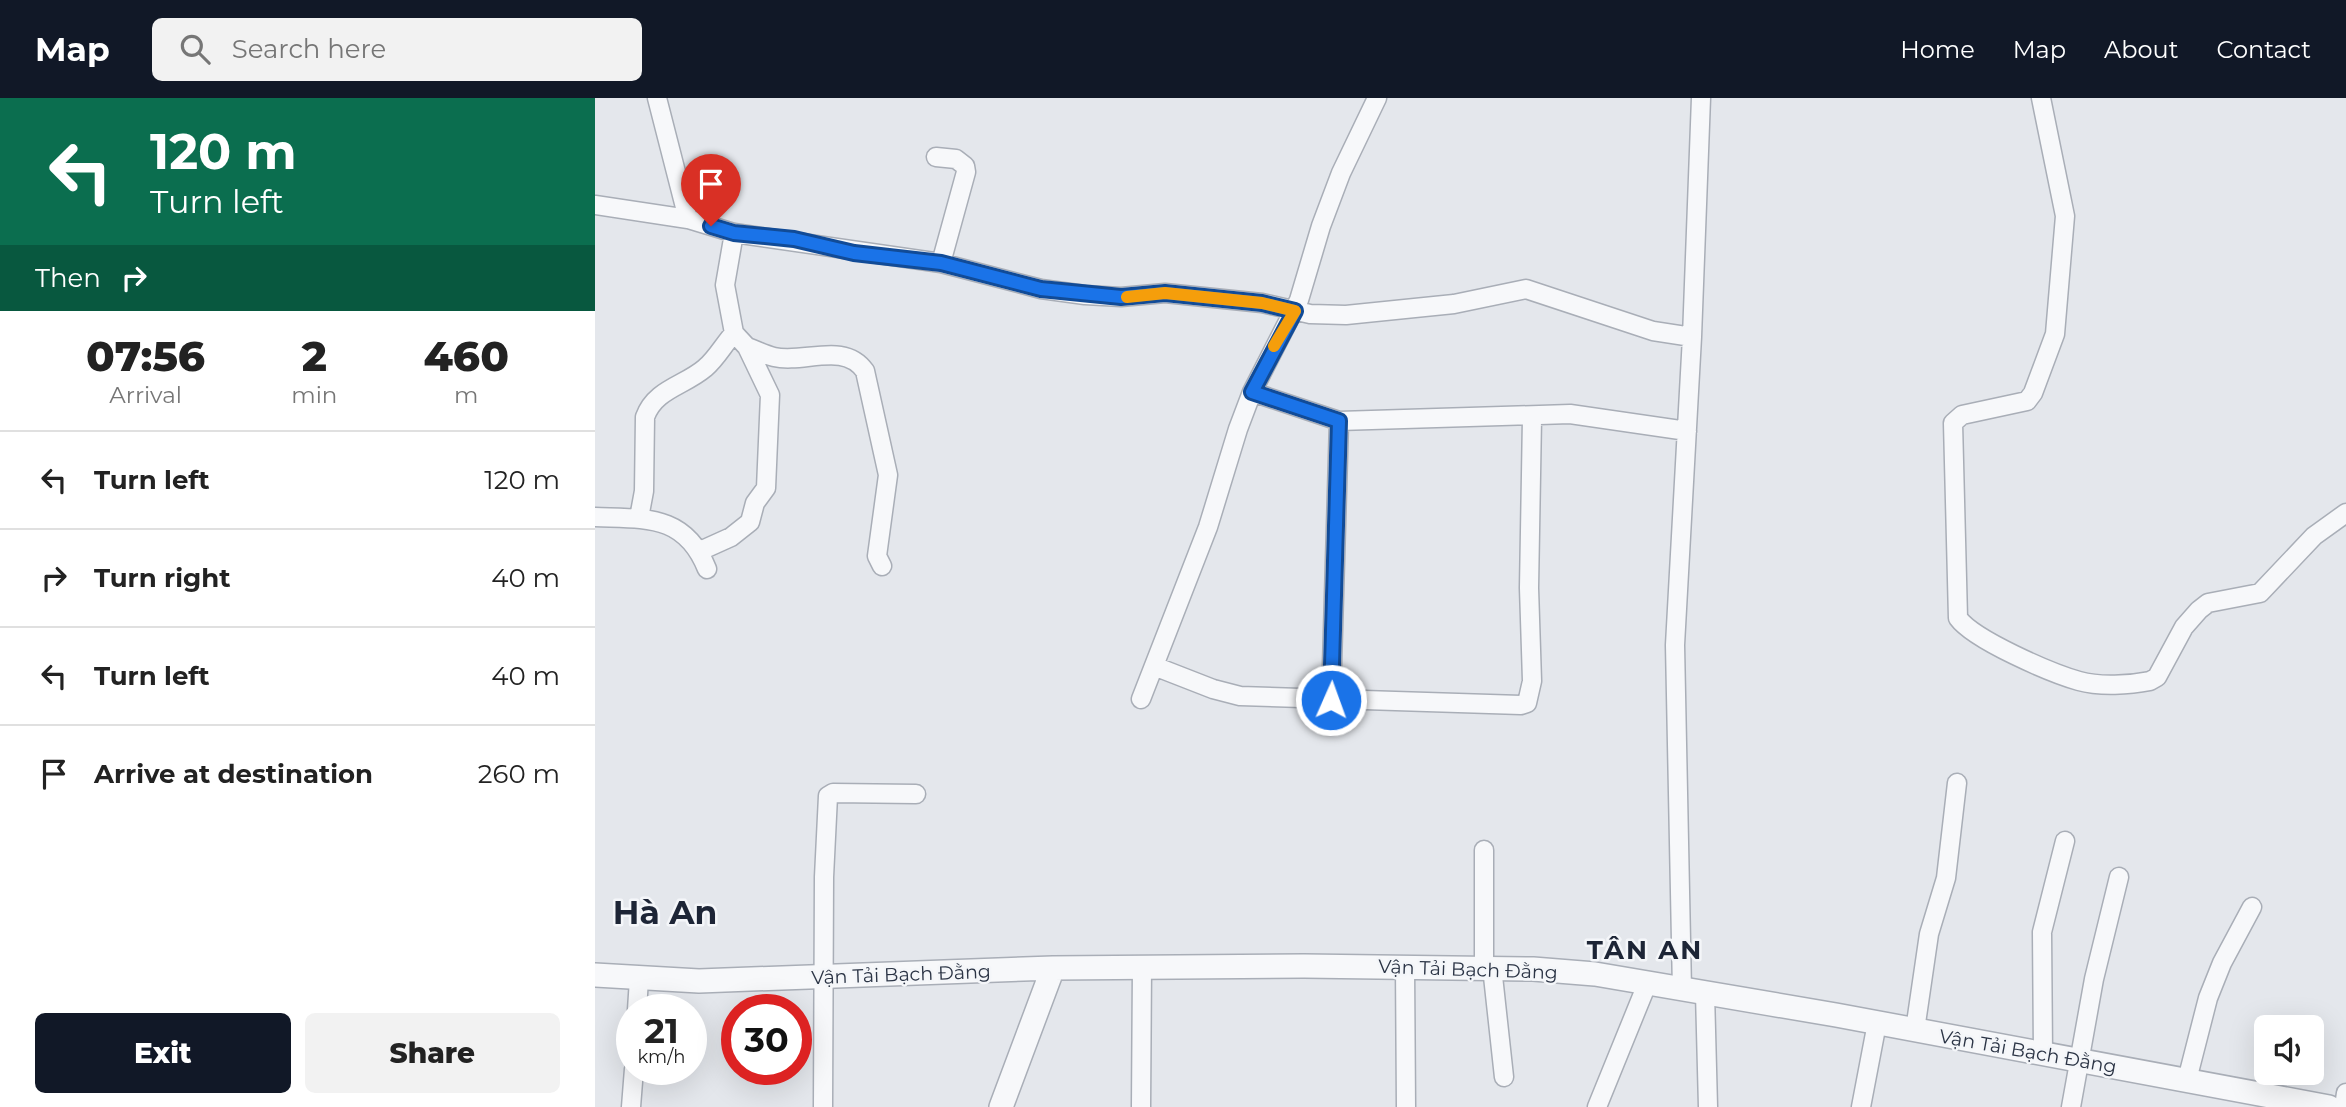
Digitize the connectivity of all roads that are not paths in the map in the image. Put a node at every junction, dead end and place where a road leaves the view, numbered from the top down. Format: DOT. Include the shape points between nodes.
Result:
graph roads {
  1 [pos="657,98"];
  2 [pos="1377,98"];
  3 [pos="1701,98"];
  4 [pos="2041,98"];
  5 [pos="936,157"];
  6 [pos="595,205"];
  7 [pos="688,219"];
  8 [pos="734,233"];
  9 [pos="941,263"];
  10 [pos="1295,311"];
  11 [pos="733,333"];
  12 [pos="1692,337"];
  13 [pos="747,347"];
  14 [pos="1252,392"];
  15 [pos="1532,418"];
  16 [pos="1339,421"];
  17 [pos="1687,431"];
  18 [pos="2346,513"];
  19 [pos="595,516"];
  20 [pos="639,517"];
  21 [pos="700,551"];
  22 [pos="883,566"];
  23 [pos="707,569"];
  24 [pos="1154,666"];
  25 [pos="1141,699"];
  26 [pos="1331,700"];
  27 [pos="1957,783"];
  28 [pos="916,794"];
  29 [pos="2065,841"];
  30 [pos="1484,850"];
  31 [pos="2119,877"];
  32 [pos="2252,907"];
  33 [pos="1142,967"];
  34 [pos="1405,967"];
  35 [pos="1488,967"];
  36 [pos="1053,968"];
  37 [pos="595,975"];
  38 [pos="824,977"];
  39 [pos="639,979"];
  40 [pos="1647,984"];
  41 [pos="1682,990"];
  42 [pos="1705,993"];
  43 [pos="638,994"];
  44 [pos="1877,1023"];
  45 [pos="1915,1030"];
  46 [pos="2043,1054"];
  47 [pos="2079,1061"];
  48 [pos="1504,1077"];
  49 [pos="2187,1080"];
  50 [pos="633,1085"];
  51 [pos="2346,1093"];
  52 [pos="2296,1104"];
  53 [pos="631,1107"];
  54 [pos="823,1107"];
  55 [pos="1001,1107"];
  56 [pos="1141,1107"];
  57 [pos="1406,1107"];
  58 [pos="1597,1107"];
  59 [pos="1708,1107"];
  60 [pos="1861,1107"];
  61 [pos="2071,1107"];
  62 [pos="2329,1107"];
  63 [pos="2344,1107"];
  1 -- 7 [label="street"];
  2 -- 10 [label="street" via="1341,173"];
  3 -- 12 [label="street"];
  4 -- 18 [label="street" via="2065,208 2055,334 2027,401 1962,415 1952,423 1958,618 1965,628 2080,681 2150,681 2199,610 2208,603 2260,593 2314,536"];
  5 -- 9 [label="street" via="957,159 966,172"];
  6 -- 7 [label="street"];
  7 -- 8 [label="street"];
  8 -- 9 [label="street"];
  8 -- 11 [label="street" via="725,285"];
  9 -- 10 [label="street" via="1041,289 1085,295 1165,293"];
  10 -- 12 [label="street" via="1346,315 1454,304 1526,289 1653,331"];
  10 -- 14 [label="street"];
  11 -- 13 [label="street"];
  11 -- 20 [label="street" via="705,368 648,407"];
  12 -- 17 [label="street"];
  13 -- 21 [label="street" via="770,396 766,488 755,503 750,522"];
  13 -- 22 [label="street" via="774,357 844,356 858,361 865,371 888,475 877,556"];
  14 -- 16 [label="street"];
  14 -- 24 [label="street" via="1208,527"];
  15 -- 16 [label="street"];
  15 -- 17 [label="street" via="1570,414"];
  15 -- 26 [label="street" via="1532,681 1527,703"];
  16 -- 26 [label="street"];
  17 -- 41 [label="street" via="1675,645"];
  19 -- 20 [label="street"];
  20 -- 21 [label="street" via="680,530"];
  21 -- 23 [label="street"];
  24 -- 25 [label="street"];
  24 -- 26 [label="street" via="1240,696"];
  27 -- 45 [label="street" via="1946,878 1929,934"];
  28 -- 38 [label="street" via="828,796"];
  29 -- 46 [label="street" via="2042,932"];
  30 -- 35 [label="street"];
  31 -- 47 [label="street"];
  32 -- 49 [label="street" via="2208,998"];
  33 -- 34 [label="street, Vận Tải Bạch Đằng"];
  33 -- 36 [label="street, Vận Tải Bạch Đằng"];
  33 -- 56 [label="street"];
  34 -- 35 [label="street, Vận Tải Bạch Đằng"];
  34 -- 57 [label="street"];
  35 -- 40 [label="street, Vận Tải Bạch Đằng" via="1595,974"];
  35 -- 48 [label="street"];
  36 -- 38 [label="street, Vận Tải Bạch Đằng"];
  36 -- 55 [label="street"];
  37 -- 39 [label="street, Vận Tải Bạch Đằng"];
  38 -- 39 [label="street, Vận Tải Bạch Đằng"];
  38 -- 54 [label="street"];
  39 -- 43 [label="street"];
  40 -- 41 [label="street, Vận Tải Bạch Đằng"];
  40 -- 58 [label="street"];
  41 -- 42 [label="street, Vận Tải Bạch Đằng"];
  42 -- 44 [label="street, Vận Tải Bạch Đằng"];
  42 -- 59 [label="street"];
  44 -- 45 [label="street, Vận Tải Bạch Đằng"];
  44 -- 60 [label="street"];
  45 -- 46 [label="street, Vận Tải Bạch Đằng"];
  46 -- 47 [label="street, Vận Tải Bạch Đằng"];
  47 -- 49 [label="street, Vận Tải Bạch Đằng"];
  47 -- 61 [label="street"];
  49 -- 52 [label="street, Vận Tải Bạch Đằng"];
  50 -- 53 [label="street"];
  51 -- 63 [label="street"];
  52 -- 62 [label="street, Vận Tải Bạch Đằng"];
}
